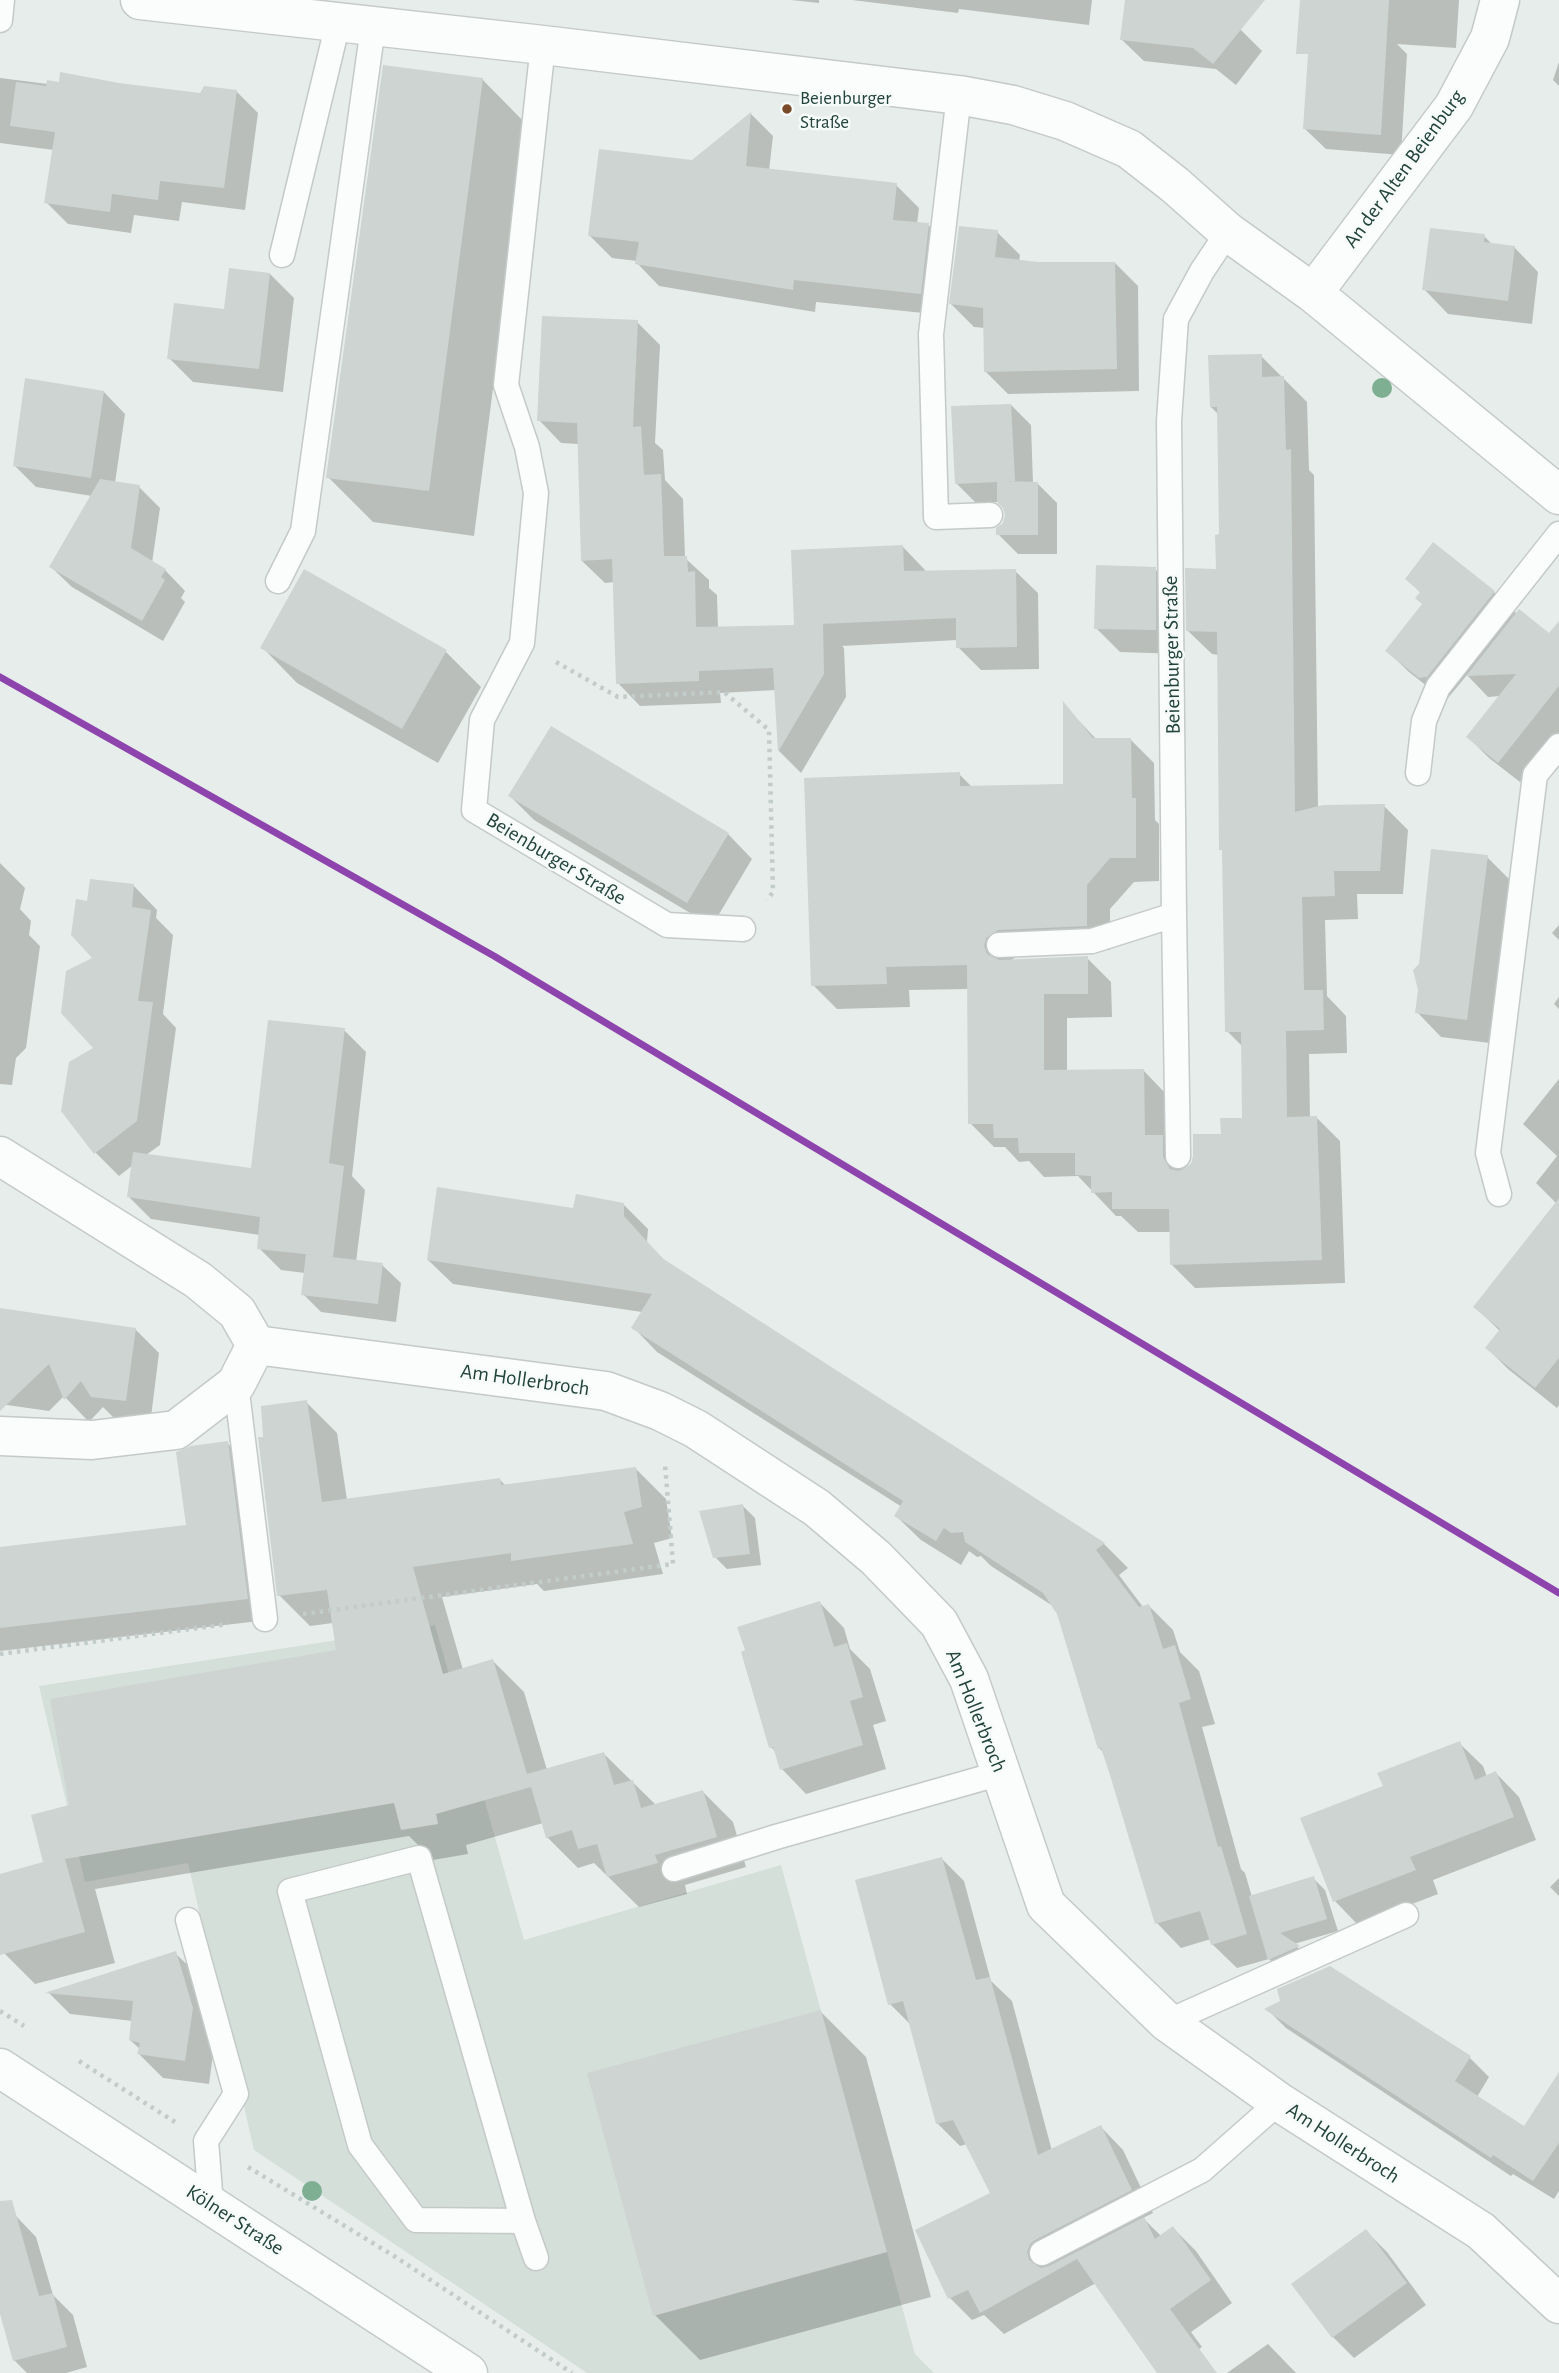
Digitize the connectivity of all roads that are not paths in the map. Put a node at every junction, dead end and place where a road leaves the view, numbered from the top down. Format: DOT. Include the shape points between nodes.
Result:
graph roads {
  1 [pos="2,0"];
  2 [pos="141,0"];
  3 [pos="1500,0"];
  4 [pos="350,17"];
  5 [pos="0,20"];
  6 [pos="543,45"];
  7 [pos="959,95"];
  8 [pos="1228,232"];
  9 [pos="282,255"];
  10 [pos="1313,293"];
  11 [pos="1559,495"];
  12 [pos="990,515"];
  13 [pos="1559,534"];
  14 [pos="278,581"];
  15 [pos="1559,746"];
  16 [pos="1418,773"];
  17 [pos="1174,915"];
  18 [pos="743,929"];
  19 [pos="999,945"];
  20 [pos="0,1156"];
  21 [pos="1178,1156"];
  22 [pos="1499,1194"];
  23 [pos="256,1345"];
  24 [pos="236,1384"];
  25 [pos="0,1436"];
  26 [pos="265,1619"];
  27 [pos="1001,1773"];
  28 [pos="674,1870"];
  29 [pos="1406,1915"];
  30 [pos="188,1920"];
  31 [pos="1167,2022"];
  32 [pos="0,2068"];
  33 [pos="1279,2102"];
  34 [pos="211,2204"];
  35 [pos="523,2221"];
  36 [pos="1042,2253"];
  37 [pos="536,2258"];
  38 [pos="1559,2304"];
  39 [pos="468,2373"];
  1 -- 5 [label="lane"];
  2 -- 4 [label="street"];
  3 -- 10 [label="street, An der Alten Beienburg" via="1490,38 1454,106"];
  4 -- 6 [label="street"];
  4 -- 9 [label="lane"];
  4 -- 14 [label="lane" via="303,531"];
  6 -- 7 [label="street"];
  6 -- 18 [label="lane, Beienburger Straße" via="506,385 527,447 536,494 522,643 482,720 474,810 667,925"];
  7 -- 8 [label="street" via="1065,121 1129,149"];
  7 -- 12 [label="lane" via="931,334 936,517"];
  8 -- 10 [label="street"];
  8 -- 17 [label="lane, Beienburger Straße" via="1176,319 1169,421"];
  10 -- 11 [label="street"];
  13 -- 16 [label="lane" via="1438,687 1424,721"];
  15 -- 22 [label="lane" via="1535,775 1488,1153"];
  17 -- 19 [label="lane" via="1092,941"];
  17 -- 21 [label="lane, Beienburger Straße"];
  20 -- 23 [label="street" via="198,1280 237,1312"];
  23 -- 24 [label="street"];
  23 -- 27 [label="street, Am Hollerbroch" via="606,1391 660,1410 696,1429 817,1508 876,1558 939,1623 969,1679"];
  24 -- 25 [label="street" via="176,1430 92,1440"];
  24 -- 26 [label="lane"];
  27 -- 28 [label="lane"];
  27 -- 31 [label="street, Am Hollerbroch" via="1046,1905"];
  29 -- 31 [label="lane"];
  30 -- 34 [label="lane" via="236,2094 206,2141"];
  31 -- 33 [label="street, Am Hollerbroch"];
  32 -- 34 [label="street, Kölner Straße"];
  33 -- 36 [label="lane" via="1202,2170"];
  33 -- 38 [label="street, Am Hollerbroch" via="1481,2231"];
  34 -- 39 [label="street, Kölner Straße"];
  35 -- 35 [label="lane" via="419,1858 290,1891 360,2145 416,2220"];
  35 -- 37 [label="lane"];
}
